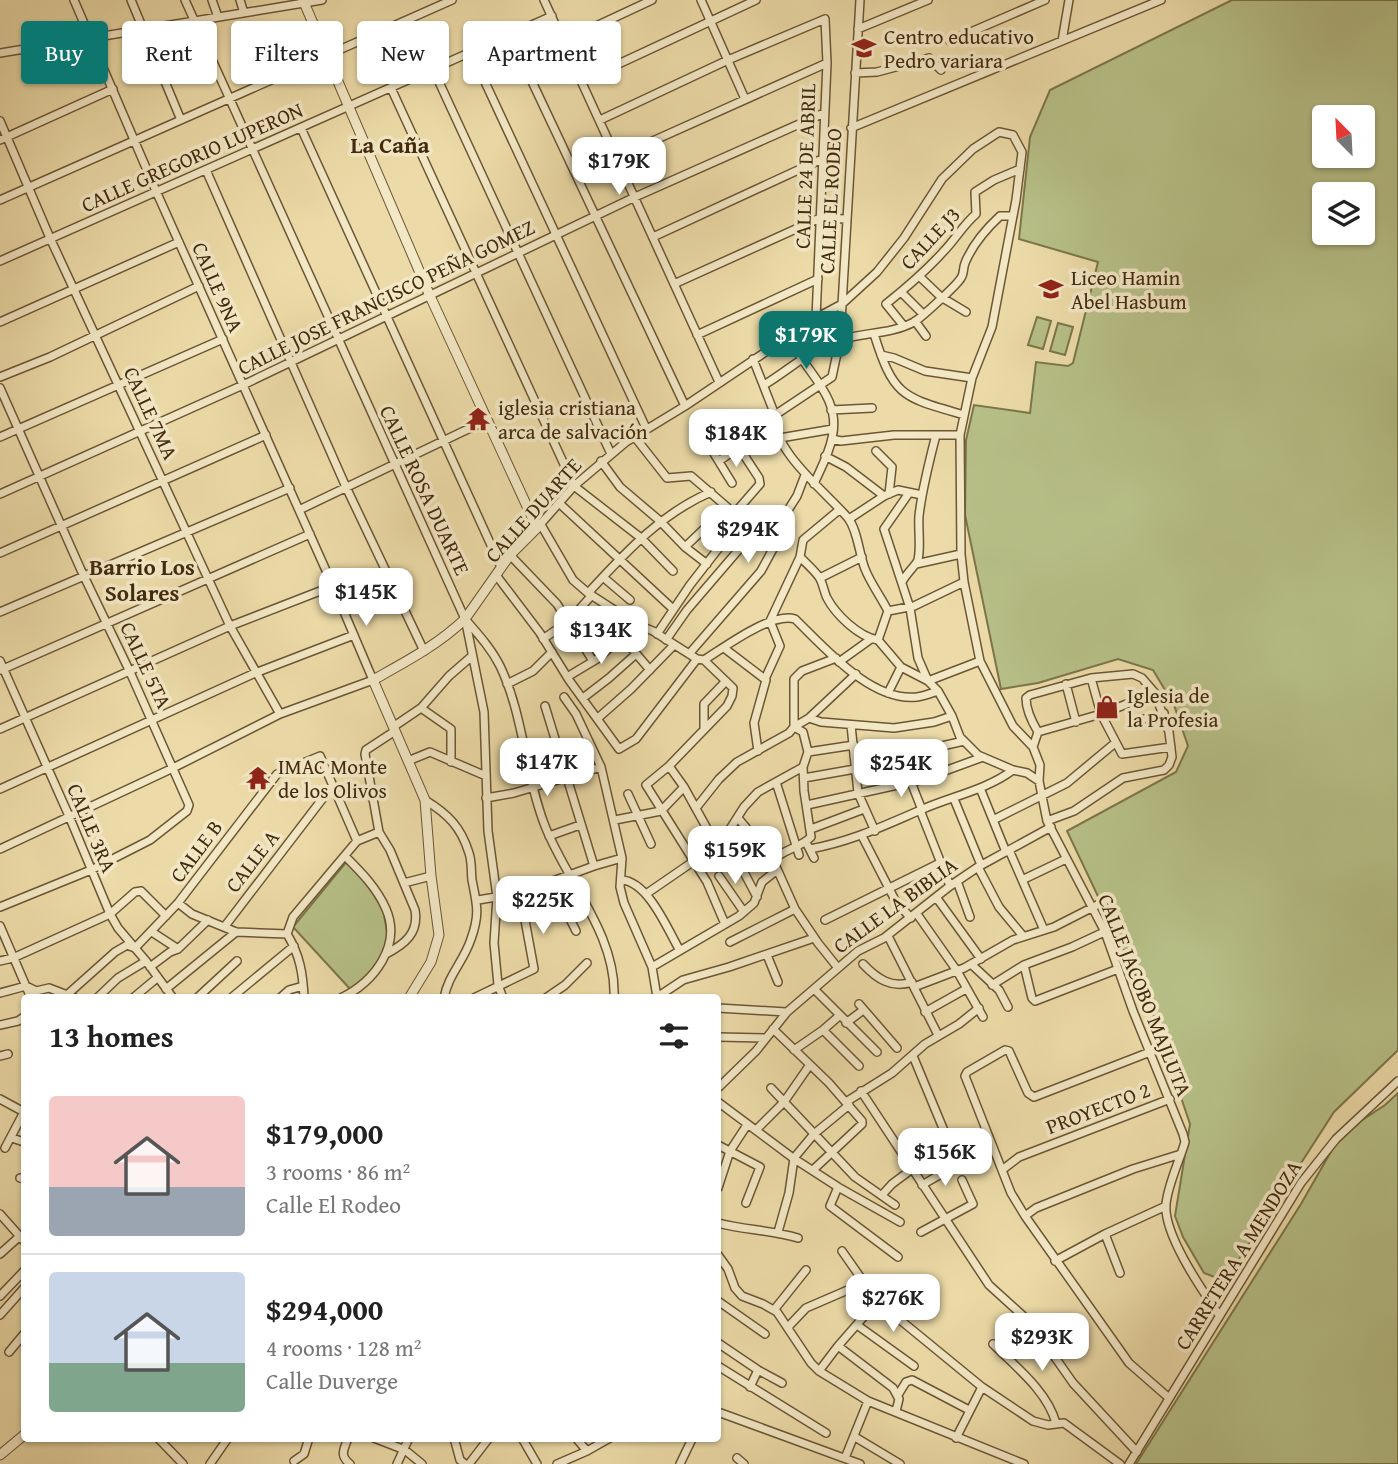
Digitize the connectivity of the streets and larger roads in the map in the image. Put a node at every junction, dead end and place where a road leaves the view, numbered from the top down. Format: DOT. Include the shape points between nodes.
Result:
graph roads {
  1 [pos="74,0"];
  2 [pos="131,0"];
  3 [pos="185,0"];
  4 [pos="212,0"];
  5 [pos="240,0"];
  6 [pos="322,0"];
  7 [pos="452,0"];
  8 [pos="544,0"];
  9 [pos="653,0"];
  10 [pos="701,0"];
  11 [pos="757,0"];
  12 [pos="860,0"];
  13 [pos="928,0"];
  14 [pos="1045,0"];
  15 [pos="1069,0"];
  16 [pos="1161,0"];
  17 [pos="303,1"];
  18 [pos="271,4"];
  19 [pos="244,13"];
  20 [pos="552,16"];
  21 [pos="218,17"];
  22 [pos="83,21"];
  23 [pos="139,21"];
  24 [pos="194,21"];
  25 [pos="312,21"];
  26 [pos="541,21"];
  27 [pos="554,21"];
  28 [pos="607,21"];
  29 [pos="710,21"];
  30 [pos="858,29"];
  31 [pos="950,41"];
  32 [pos="1062,41"];
  33 [pos="343,49"];
  34 [pos="21,50"];
  35 [pos="0,53"];
  36 [pos="728,60"];
  37 [pos="621,63"];
  38 [pos="827,63"];
  39 [pos="941,70"];
  40 [pos="217,72"];
  41 [pos="855,73"];
  42 [pos="108,77"];
  43 [pos="165,84"];
  44 [pos="263,84"];
  45 [pos="339,84"];
  46 [pos="400,84"];
  47 [pos="440,84"];
  48 [pos="486,84"];
  49 [pos="533,84"];
  50 [pos="583,84"];
  51 [pos="391,88"];
  52 [pos="113,89"];
  53 [pos="229,99"];
  54 [pos="746,99"];
  55 [pos="349,106"];
  56 [pos="824,113"];
  57 [pos="181,120"];
  58 [pos="600,120"];
  59 [pos="0,121"];
  60 [pos="301,128"];
  61 [pos="851,128"];
  62 [pos="4,138"];
  63 [pos="135,141"];
  64 [pos="251,150"];
  65 [pos="617,157"];
  66 [pos="822,159"];
  67 [pos="1020,169"];
  68 [pos="206,170"];
  69 [pos="29,187"];
  70 [pos="156,191"];
  71 [pos="635,197"];
  72 [pos="0,200"];
  73 [pos="596,216"];
  74 [pos="1013,216"];
  75 [pos="820,218"];
  76 [pos="846,219"];
  77 [pos="556,235"];
  78 [pos="653,237"];
  79 [pos="50,239"];
  80 [pos="179,242"];
  81 [pos="517,254"];
  82 [pos="0,261"];
  83 [pos="476,274"];
  84 [pos="919,276"];
  85 [pos="818,279"];
  86 [pos="674,284"];
  87 [pos="199,286"];
  88 [pos="74,289"];
  89 [pos="901,292"];
  90 [pos="430,296"];
  91 [pos="941,297"];
  92 [pos="842,304"];
  93 [pos="966,312"];
  94 [pos="923,314"];
  95 [pos="387,316"];
  96 [pos="816,317"];
  97 [pos="915,321"];
  98 [pos="0,322"];
  99 [pos="903,325"];
  100 [pos="874,334"];
  101 [pos="95,335"];
  102 [pos="698,335"];
  103 [pos="790,335"];
  104 [pos="926,335"];
  105 [pos="223,339"];
  106 [pos="840,339"];
  107 [pos="338,340"];
  108 [pos="881,355"];
  109 [pos="801,357"];
  110 [pos="754,359"];
  111 [pos="291,362"];
  112 [pos="0,377"];
  113 [pos="972,378"];
  114 [pos="719,382"];
  115 [pos="822,384"];
  116 [pos="118,385"];
  117 [pos="243,385"];
  118 [pos="764,385"];
  119 [pos="0,388"];
  120 [pos="685,406"];
  121 [pos="872,408"];
  122 [pos="831,411"];
  123 [pos="964,415"];
  124 [pos="775,419"];
  125 [pos="487,420"];
  126 [pos="646,428"];
  127 [pos="19,429"];
  128 [pos="833,429"];
  129 [pos="140,432"];
  130 [pos="266,435"];
  131 [pos="936,435"];
  132 [pos="960,435"];
  133 [pos="634,436"];
  134 [pos="0,437"];
  135 [pos="780,438"];
  136 [pos="832,439"];
  137 [pos="443,441"];
  138 [pos="738,446"];
  139 [pos="710,447"];
  140 [pos="876,451"];
  141 [pos="611,454"];
  142 [pos="825,456"];
  143 [pos="601,461"];
  144 [pos="719,461"];
  145 [pos="394,464"];
  146 [pos="805,475"];
  147 [pos="40,477"];
  148 [pos="163,481"];
  149 [pos="732,483"];
  150 [pos="814,484"];
  151 [pos="574,486"];
  152 [pos="346,487"];
  153 [pos="290,488"];
  154 [pos="711,492"];
  155 [pos="909,493"];
  156 [pos="0,494"];
  157 [pos="886,495"];
  158 [pos="922,495"];
  159 [pos="559,503"];
  160 [pos="727,507"];
  161 [pos="299,510"];
  162 [pos="839,510"];
  163 [pos="733,515"];
  164 [pos="849,519"];
  165 [pos="660,521"];
  166 [pos="739,522"];
  167 [pos="538,525"];
  168 [pos="62,526"];
  169 [pos="186,532"];
  170 [pos="753,533"];
  171 [pos="310,534"];
  172 [pos="641,538"];
  173 [pos="685,547"];
  174 [pos="774,547"];
  175 [pos="0,553"];
  176 [pos="961,554"];
  177 [pos="510,555"];
  178 [pos="800,557"];
  179 [pos="862,557"];
  180 [pos="619,560"];
  181 [pos="707,564"];
  182 [pos="916,564"];
  183 [pos="499,571"];
  184 [pos="674,571"];
  185 [pos="85,576"];
  186 [pos="603,577"];
  187 [pos="820,578"];
  188 [pos="208,579"];
  189 [pos="902,582"];
  190 [pos="964,582"];
  191 [pos="333,586"];
  192 [pos="590,594"];
  193 [pos="630,600"];
  194 [pos="910,608"];
  195 [pos="673,609"];
  196 [pos="888,611"];
  197 [pos="0,612"];
  198 [pos="465,619"];
  199 [pos="569,621"];
  200 [pos="770,621"];
  201 [pos="108,622"];
  202 [pos="636,624"];
  203 [pos="230,626"];
  204 [pos="657,634"];
  205 [pos="354,635"];
  206 [pos="622,638"];
  207 [pos="543,639"];
  208 [pos="666,640"];
  209 [pos="875,640"];
  210 [pos="674,645"];
  211 [pos="724,648"];
  212 [pos="424,651"];
  213 [pos="552,652"];
  214 [pos="636,654"];
  215 [pos="689,654"];
  216 [pos="472,656"];
  217 [pos="700,659"];
  218 [pos="837,660"];
  219 [pos="593,661"];
  220 [pos="980,661"];
  221 [pos="1,666"];
  222 [pos="901,667"];
  223 [pos="650,670"];
  224 [pos="130,672"];
  225 [pos="255,673"];
  226 [pos="856,674"];
  227 [pos="567,677"];
  228 [pos="1091,678"];
  229 [pos="765,679"];
  230 [pos="373,680"];
  231 [pos="726,681"];
  232 [pos="928,681"];
  233 [pos="508,684"];
  234 [pos="1066,684"];
  235 [pos="938,691"];
  236 [pos="888,693"];
  237 [pos="1155,693"];
  238 [pos="564,697"];
  239 [pos="583,698"];
  240 [pos="545,706"];
  241 [pos="421,708"];
  242 [pos="1164,713"];
  243 [pos="280,714"];
  244 [pos="1101,714"];
  245 [pos="952,716"];
  246 [pos="26,718"];
  247 [pos="598,718"];
  248 [pos="809,719"];
  249 [pos="153,721"];
  250 [pos="1076,722"];
  251 [pos="1131,723"];
  252 [pos="851,725"];
  253 [pos="704,727"];
  254 [pos="794,727"];
  255 [pos="0,729"];
  256 [pos="394,729"];
  257 [pos="1038,732"];
  258 [pos="964,741"];
  259 [pos="1115,743"];
  260 [pos="854,745"];
  261 [pos="1033,747"];
  262 [pos="1171,747"];
  263 [pos="758,751"];
  264 [pos="808,752"];
  265 [pos="855,757"];
  266 [pos="983,757"];
  267 [pos="408,761"];
  268 [pos="451,762"];
  269 [pos="669,766"];
  270 [pos="803,766"];
  271 [pos="601,767"];
  272 [pos="173,768"];
  273 [pos="48,769"];
  274 [pos="855,769"];
  275 [pos="1013,770"];
  276 [pos="486,776"];
  277 [pos="567,777"];
  278 [pos="804,778"];
  279 [pos="1039,781"];
  280 [pos="776,782"];
  281 [pos="911,782"];
  282 [pos="333,785"];
  283 [pos="535,787"];
  284 [pos="684,787"];
  285 [pos="980,788"];
  286 [pos="0,789"];
  287 [pos="858,793"];
  288 [pos="628,794"];
  289 [pos="1042,797"];
  290 [pos="486,798"];
  291 [pos="954,799"];
  292 [pos="425,800"];
  293 [pos="807,805"];
  294 [pos="696,808"];
  295 [pos="864,809"];
  296 [pos="921,810"];
  297 [pos="661,811"];
  298 [pos="640,815"];
  299 [pos="69,816"];
  300 [pos="738,818"];
  301 [pos="615,820"];
  302 [pos="993,820"];
  303 [pos="1049,824"];
  304 [pos="580,825"];
  305 [pos="811,829"];
  306 [pos="875,831"];
  307 [pos="379,832"];
  308 [pos="549,836"];
  309 [pos="862,836"];
  310 [pos="358,841"];
  311 [pos="715,843"];
  312 [pos="651,844"];
  313 [pos="797,846"];
  314 [pos="808,846"];
  315 [pos="0,849"];
  316 [pos="1007,851"];
  317 [pos="799,855"];
  318 [pos="345,856"];
  319 [pos="622,858"];
  320 [pos="814,858"];
  321 [pos="1066,859"];
  322 [pos="773,860"];
  323 [pos="694,861"];
  324 [pos="739,863"];
  325 [pos="940,863"];
  326 [pos="594,866"];
  327 [pos="979,866"];
  328 [pos="91,870"];
  329 [pos="777,870"];
  330 [pos="570,874"];
  331 [pos="431,876"];
  332 [pos="719,876"];
  333 [pos="622,880"];
  334 [pos="1022,880"];
  335 [pos="551,881"];
  336 [pos="404,883"];
  337 [pos="953,883"];
  338 [pos="889,888"];
  339 [pos="520,892"];
  340 [pos="646,894"];
  341 [pos="497,897"];
  342 [pos="757,897"];
  343 [pos="936,897"];
  344 [pos="478,900"];
  345 [pos="1105,901"];
  346 [pos="178,904"];
  347 [pos="0,907"];
  348 [pos="1092,907"];
  349 [pos="795,909"];
  350 [pos="744,912"];
  351 [pos="110,914"];
  352 [pos="166,916"];
  353 [pos="914,916"];
  354 [pos="970,917"];
  355 [pos="208,920"];
  356 [pos="825,920"];
  357 [pos="725,924"];
  358 [pos="225,926"];
  359 [pos="1116,926"];
  360 [pos="0,927"];
  361 [pos="1044,930"];
  362 [pos="576,931"];
  363 [pos="152,932"];
  364 [pos="236,932"];
  365 [pos="1105,932"];
  366 [pos="286,934"];
  367 [pos="888,936"];
  368 [pos="1023,936"];
  369 [pos="814,938"];
  370 [pos="730,942"];
  371 [pos="294,946"];
  372 [pos="135,948"];
  373 [pos="178,949"];
  374 [pos="679,949"];
  375 [pos="386,954"];
  376 [pos="767,955"];
  377 [pos="13,958"];
  378 [pos="981,959"];
  379 [pos="0,961"];
  380 [pos="237,961"];
  381 [pos="148,964"];
  382 [pos="587,964"];
  383 [pos="863,964"];
  384 [pos="971,964"];
  385 [pos="1024,965"];
  386 [pos="652,967"];
  387 [pos="838,968"];
  388 [pos="1118,969"];
  389 [pos="957,971"];
  390 [pos="157,978"];
  391 [pos="778,982"];
  392 [pos="498,985"];
  393 [pos="913,985"];
  394 [pos="992,985"];
  395 [pos="26,986"];
  396 [pos="303,986"];
  397 [pos="166,989"];
  398 [pos="814,989"];
  399 [pos="966,989"];
  400 [pos="0,993"];
  401 [pos="29,994"];
  402 [pos="66,994"];
  403 [pos="74,994"];
  404 [pos="101,994"];
  405 [pos="138,994"];
  406 [pos="170,994"];
  407 [pos="201,994"];
  408 [pos="236,994"];
  409 [pos="284,994"];
  410 [pos="303,994"];
  411 [pos="349,994"];
  412 [pos="411,994"];
  413 [pos="445,994"];
  414 [pos="481,994"];
  415 [pos="501,994"];
  416 [pos="553,994"];
  417 [pos="614,994"];
  418 [pos="656,994"];
  419 [pos="661,994"];
  420 [pos="1008,1007"];
  421 [pos="721,1008"];
  422 [pos="979,1008"];
  423 [pos="787,1012"];
  424 [pos="925,1012"];
  425 [pos="839,1016"];
  426 [pos="983,1017"];
  427 [pos="21,1019"];
  428 [pos="846,1023"];
  429 [pos="0,1025"];
  430 [pos="773,1029"];
  431 [pos="823,1030"];
  432 [pos="938,1035"];
  433 [pos="721,1037"];
  434 [pos="766,1038"];
  435 [pos="897,1048"];
  436 [pos="794,1050"];
  437 [pos="877,1052"];
  438 [pos="1150,1052"];
  439 [pos="913,1056"];
  440 [pos="809,1066"];
  441 [pos="859,1066"];
  442 [pos="1398,1081"];
  443 [pos="721,1085"];
  444 [pos="771,1088"];
  445 [pos="861,1091"];
  446 [pos="0,1099"];
  447 [pos="1170,1099"];
  448 [pos="784,1102"];
  449 [pos="721,1104"];
  450 [pos="848,1104"];
  451 [pos="21,1110"];
  452 [pos="21,1118"];
  453 [pos="747,1125"];
  454 [pos="756,1130"];
  455 [pos="814,1134"];
  456 [pos="12,1138"];
  457 [pos="946,1139"];
  458 [pos="21,1141"];
  459 [pos="721,1146"];
  460 [pos="5,1148"];
  461 [pos="730,1151"];
  462 [pos="831,1152"];
  463 [pos="1181,1154"];
  464 [pos="794,1158"];
  465 [pos="910,1166"];
  466 [pos="814,1169"];
  467 [pos="1002,1170"];
  468 [pos="721,1179"];
  469 [pos="962,1180"];
  470 [pos="922,1185"];
  471 [pos="838,1187"];
  472 [pos="882,1195"];
  473 [pos="746,1203"];
  474 [pos="895,1205"];
  475 [pos="1166,1206"];
  476 [pos="1025,1216"];
  477 [pos="1,1218"];
  478 [pos="945,1219"];
  479 [pos="900,1222"];
  480 [pos="721,1224"];
  481 [pos="778,1232"];
  482 [pos="921,1232"];
  483 [pos="1105,1234"];
  484 [pos="21,1237"];
  485 [pos="798,1238"];
  486 [pos="21,1239"];
  487 [pos="842,1251"];
  488 [pos="0,1254"];
  489 [pos="898,1257"];
  490 [pos="721,1259"];
  491 [pos="1055,1261"];
  492 [pos="806,1270"];
  493 [pos="1121,1273"];
  494 [pos="21,1274"];
  495 [pos="864,1283"];
  496 [pos="888,1289"];
  497 [pos="21,1291"];
  498 [pos="0,1296"];
  499 [pos="877,1301"];
  500 [pos="721,1303"];
  501 [pos="774,1310"];
  502 [pos="0,1315"];
  503 [pos="1219,1315"];
  504 [pos="856,1325"];
  505 [pos="788,1327"];
  506 [pos="765,1335"];
  507 [pos="21,1338"];
  508 [pos="993,1344"];
  509 [pos="721,1345"];
  510 [pos="838,1346"];
  511 [pos="9,1352"];
  512 [pos="914,1366"];
  513 [pos="721,1368"];
  514 [pos="758,1370"];
  515 [pos="819,1371"];
  516 [pos="782,1383"];
  517 [pos="750,1387"];
  518 [pos="982,1387"];
  519 [pos="898,1395"];
  520 [pos="1170,1398"];
  521 [pos="868,1401"];
  522 [pos="969,1410"];
  523 [pos="896,1411"];
  524 [pos="721,1413"];
  525 [pos="1056,1423"];
  526 [pos="826,1433"];
  527 [pos="855,1437"];
  528 [pos="21,1438"];
  529 [pos="956,1438"];
  530 [pos="162,1442"];
  531 [pos="225,1442"];
  532 [pos="308,1442"];
  533 [pos="346,1442"];
  534 [pos="384,1442"];
  535 [pos="408,1442"];
  536 [pos="455,1442"];
  537 [pos="486,1442"];
  538 [pos="524,1442"];
  539 [pos="579,1442"];
  540 [pos="603,1442"];
  541 [pos="690,1442"];
  542 [pos="405,1450"];
  543 [pos="587,1451"];
  544 [pos="1137,1452"];
  545 [pos="0,1455"];
  546 [pos="737,1458"];
  547 [pos="845,1458"];
  548 [pos="294,1461"];
  549 [pos="570,1462"];
  550 [pos="183,1464"];
  551 [pos="210,1464"];
  552 [pos="350,1464"];
  553 [pos="397,1464"];
  554 [pos="422,1464"];
  555 [pos="467,1464"];
  556 [pos="537,1464"];
  557 [pos="557,1464"];
  558 [pos="680,1464"];
  559 [pos="744,1464"];
  560 [pos="860,1464"];
  561 [pos="900,1464"];
  562 [pos="1024,1464"];
  563 [pos="1120,1464"];
  564 [pos="1129,1464"];
  1 -- 22 [label="street, CALLE 9NA"];
  2 -- 23 [label="street"];
  3 -- 24 [label="street, CALLE ROSA DUARTE"];
  4 -- 21 [label="street"];
  5 -- 19 [label="street"];
  6 -- 17 [label="street"];
  7 -- 33 [label="street"];
  8 -- 20 [label="street"];
  9 -- 28 [label="street"];
  10 -- 29 [label="street"];
  11 -- 29 [label="street"];
  12 -- 30 [label="street, CALLE EL RODEO"];
  13 -- 30 [label="street"];
  14 -- 31 [label="street"];
  15 -- 32 [label="street"];
  16 -- 32 [label="street"];
  17 -- 18 [label="street"];
  17 -- 25 [label="street"];
  18 -- 19 [label="street"];
  19 -- 21 [label="street"];
  20 -- 26 [label="street, CALLE GREGORIO LUPERON"];
  20 -- 27 [label="street"];
  21 -- 24 [label="street"];
  29 -- 36 [label="street"];
  29 -- 37 [label="street"];
  30 -- 41 [label="street, CALLE EL RODEO"];
  32 -- 61 [label="street"];
  34 -- 35 [label="street"];
  36 -- 38 [label="street, CALLE 24 DE ABRIL" via="823,18"];
  36 -- 54 [label="street"];
  36 -- 58 [label="street"];
  38 -- 54 [label="street"];
  38 -- 56 [label="street, CALLE 24 DE ABRIL"];
  39 -- 41 [label="street" via="929,58"];
  40 -- 53 [label="street, CALLE ROSA DUARTE"];
  41 -- 61 [label="street, CALLE EL RODEO"];
  42 -- 52 [label="street, CALLE 9NA"];
  43 -- 57 [label="street"];
  44 -- 53 [label="street"];
  45 -- 55 [label="street"];
  46 -- 51 [label="street, CALLE GREGORIO LUPERON"];
  47 -- 81 [label="street"];
  48 -- 77 [label="street"];
  49 -- 73 [label="street"];
  50 -- 58 [label="street"];
  51 -- 55 [label="street, CALLE GREGORIO LUPERON"];
  51 -- 83 [label="street"];
  52 -- 62 [label="street"];
  52 -- 63 [label="street, CALLE 9NA"];
  53 -- 57 [label="street"];
  53 -- 64 [label="street, CALLE ROSA DUARTE"];
  54 -- 65 [label="street"];
  55 -- 60 [label="street, CALLE GREGORIO LUPERON"];
  55 -- 90 [label="street"];
  56 -- 66 [label="street, CALLE 24 DE ABRIL"];
  56 -- 71 [label="street, CALLE JOSE FRANCISCO PEÑA GOMEZ"];
  57 -- 63 [label="street"];
  58 -- 65 [label="street"];
  59 -- 62 [label="street, CALLE 7MA"];
  60 -- 64 [label="street, CALLE GREGORIO LUPERON"];
  60 -- 95 [label="street"];
  61 -- 76 [label="street, CALLE EL RODEO"];
  62 -- 69 [label="street, CALLE 7MA"];
  63 -- 69 [label="street"];
  63 -- 70 [label="street, CALLE 9NA"];
  64 -- 68 [label="street, CALLE GREGORIO LUPERON"];
  64 -- 107 [label="street, CALLE ROSA DUARTE"];
  65 -- 71 [label="street"];
  66 -- 75 [label="street, CALLE 24 DE ABRIL"];
  66 -- 78 [label="street"];
  67 -- 74 [label="street"];
  67 -- 84 [label="street, CALLE J3" via="975,192 976,214"];
  67 -- 92 [label="street, CALLE DUARTE" via="1022,152 1013,135 999,132 973,149 942,178 877,272"];
  68 -- 70 [label="street, CALLE GREGORIO LUPERON"];
  68 -- 111 [label="street"];
  69 -- 72 [label="street"];
  69 -- 79 [label="street, CALLE 7MA"];
  70 -- 79 [label="street, CALLE GREGORIO LUPERON"];
  70 -- 80 [label="street, CALLE 9NA"];
  71 -- 73 [label="street, CALLE JOSE FRANCISCO PEÑA GOMEZ"];
  71 -- 78 [label="street"];
  73 -- 77 [label="street, CALLE JOSE FRANCISCO PEÑA GOMEZ"];
  73 -- 120 [label="street"];
  74 -- 91 [label="street" via="1000,216 987,228 965,262 962,278"];
  74 -- 113 [label="street" via="992,327"];
  75 -- 76 [label="street"];
  75 -- 85 [label="street, CALLE 24 DE ABRIL"];
  75 -- 86 [label="street"];
  76 -- 92 [label="street, CALLE EL RODEO"];
  77 -- 81 [label="street, CALLE JOSE FRANCISCO PEÑA GOMEZ"];
  77 -- 126 [label="street"];
  78 -- 86 [label="street"];
  79 -- 82 [label="street, CALLE GREGORIO LUPERON"];
  79 -- 88 [label="street, CALLE 7MA"];
  80 -- 87 [label="street, CALLE 9NA"];
  80 -- 88 [label="street"];
  81 -- 83 [label="street, CALLE JOSE FRANCISCO PEÑA GOMEZ"];
  81 -- 141 [label="street"];
  83 -- 90 [label="street, CALLE JOSE FRANCISCO PEÑA GOMEZ"];
  83 -- 151 [label="street"];
  84 -- 89 [label="street, CALLE J3"];
  84 -- 91 [label="street"];
  85 -- 96 [label="street, CALLE 24 DE ABRIL"];
  85 -- 102 [label="street"];
  86 -- 102 [label="street"];
  87 -- 101 [label="street"];
  87 -- 105 [label="street, CALLE 9NA"];
  88 -- 98 [label="street"];
  88 -- 101 [label="street, CALLE 7MA"];
  89 -- 94 [label="street"];
  89 -- 99 [label="street, CALLE J3" via="886,304"];
  90 -- 95 [label="street, CALLE JOSE FRANCISCO PEÑA GOMEZ"];
  90 -- 125 [label="street"];
  91 -- 93 [label="street"];
  91 -- 94 [label="street"];
  92 -- 96 [label="street, CALLE DUARTE"];
  92 -- 106 [label="street, CALLE EL RODEO"];
  94 -- 97 [label="street"];
  95 -- 107 [label="street, CALLE JOSE FRANCISCO PEÑA GOMEZ"];
  95 -- 137 [label="street"];
  96 -- 103 [label="street, CALLE DUARTE"];
  97 -- 99 [label="street"];
  97 -- 104 [label="street"];
  99 -- 100 [label="street"];
  100 -- 106 [label="street"];
  100 -- 108 [label="street"];
  101 -- 112 [label="street"];
  101 -- 116 [label="street, CALLE 7MA"];
  102 -- 114 [label="street"];
  103 -- 109 [label="street"];
  103 -- 110 [label="street, CALLE DUARTE"];
  105 -- 116 [label="street"];
  105 -- 117 [label="street, CALLE 9NA"];
  106 -- 109 [label="street"];
  106 -- 115 [label="street, CALLE EL RODEO" via="832,377"];
  107 -- 111 [label="street, CALLE JOSE FRANCISCO PEÑA GOMEZ"];
  107 -- 145 [label="street, CALLE ROSA DUARTE"];
  108 -- 113 [label="street" via="925,371"];
  108 -- 123 [label="street" via="903,394"];
  109 -- 115 [label="street"];
  109 -- 118 [label="street"];
  110 -- 114 [label="street, CALLE DUARTE"];
  110 -- 118 [label="street"];
  111 -- 117 [label="street, CALLE JOSE FRANCISCO PEÑA GOMEZ"];
  111 -- 152 [label="street"];
  113 -- 123 [label="street"];
  114 -- 120 [label="street, CALLE DUARTE"];
  115 -- 122 [label="street"];
  115 -- 124 [label="street, CALLE EL RODEO"];
  116 -- 127 [label="street"];
  116 -- 129 [label="street, CALLE 7MA"];
  117 -- 129 [label="street, CALLE JOSE FRANCISCO PEÑA GOMEZ"];
  117 -- 130 [label="street, CALLE 9NA"];
  118 -- 124 [label="street"];
  119 -- 127 [label="street, CALLE 5TA"];
  120 -- 126 [label="street, CALLE DUARTE"];
  121 -- 122 [label="street"];
  122 -- 128 [label="street"];
  123 -- 132 [label="street"];
  124 -- 135 [label="street"];
  124 -- 138 [label="street, CALLE EL RODEO"];
  125 -- 137 [label="street"];
  125 -- 167 [label="street"];
  126 -- 133 [label="street, CALLE DUARTE"];
  127 -- 134 [label="street"];
  127 -- 147 [label="street, CALLE 5TA"];
  128 -- 135 [label="street"];
  128 -- 136 [label="street"];
  129 -- 147 [label="street, CALLE JOSE FRANCISCO PEÑA GOMEZ"];
  129 -- 148 [label="street, CALLE 7MA"];
  130 -- 148 [label="street"];
  130 -- 153 [label="street, CALLE 9NA"];
  131 -- 132 [label="street"];
  131 -- 136 [label="street"];
  131 -- 158 [label="street"];
  132 -- 176 [label="street"];
  133 -- 141 [label="street, CALLE DUARTE"];
  133 -- 154 [label="street" via="667,478 691,476"];
  135 -- 146 [label="street"];
  136 -- 142 [label="street"];
  137 -- 145 [label="street"];
  137 -- 183 [label="street"];
  138 -- 144 [label="street, CALLE EL RODEO"];
  138 -- 163 [label="street" via="760,484"];
  139 -- 144 [label="street"];
  140 -- 157 [label="street" via="892,467"];
  141 -- 143 [label="street, CALLE DUARTE"];
  142 -- 150 [label="street"];
  142 -- 157 [label="street"];
  143 -- 151 [label="street, CALLE DUARTE"];
  143 -- 165 [label="street" via="620,487"];
  144 -- 149 [label="street"];
  145 -- 152 [label="street"];
  145 -- 198 [label="street, CALLE ROSA DUARTE"];
  146 -- 150 [label="street"];
  146 -- 174 [label="street"];
  147 -- 156 [label="street, CALLE JOSE FRANCISCO PEÑA GOMEZ"];
  147 -- 168 [label="street, CALLE 5TA"];
  148 -- 168 [label="street"];
  148 -- 169 [label="street, CALLE 7MA"];
  150 -- 162 [label="street"];
  151 -- 159 [label="street, CALLE DUARTE"];
  151 -- 172 [label="street"];
  152 -- 161 [label="street"];
  152 -- 212 [label="street"];
  153 -- 161 [label="street, CALLE 9NA"];
  153 -- 169 [label="street"];
  154 -- 160 [label="street"];
  154 -- 165 [label="street"];
  155 -- 157 [label="street" via="898,490"];
  155 -- 158 [label="street"];
  155 -- 189 [label="street" via="884,529"];
  157 -- 164 [label="street"];
  158 -- 182 [label="street"];
  159 -- 167 [label="street, CALLE DUARTE"];
  159 -- 180 [label="street"];
  160 -- 163 [label="street"];
  160 -- 173 [label="street"];
  161 -- 171 [label="street, CALLE 9NA"];
  162 -- 164 [label="street"];
  162 -- 178 [label="street" via="806,535"];
  163 -- 166 [label="street"];
  164 -- 179 [label="street"];
  165 -- 172 [label="street"];
  165 -- 173 [label="street"];
  166 -- 170 [label="street"];
  166 -- 181 [label="street"];
  167 -- 177 [label="street, CALLE DUARTE"];
  167 -- 192 [label="street" via="573,580"];
  168 -- 175 [label="street"];
  168 -- 185 [label="street, CALLE 5TA"];
  169 -- 185 [label="street"];
  169 -- 188 [label="street, CALLE 7MA"];
  170 -- 174 [label="street"];
  170 -- 208 [label="street"];
  171 -- 188 [label="street"];
  171 -- 191 [label="street, CALLE 9NA"];
  172 -- 180 [label="street"];
  172 -- 184 [label="street"];
  173 -- 181 [label="street"];
  174 -- 215 [label="street" via="761,571"];
  176 -- 182 [label="street"];
  176 -- 190 [label="street"];
  177 -- 183 [label="street, CALLE DUARTE"];
  177 -- 199 [label="street"];
  178 -- 187 [label="street"];
  178 -- 200 [label="street"];
  179 -- 187 [label="street"];
  179 -- 196 [label="street"];
  180 -- 186 [label="street"];
  180 -- 195 [label="street"];
  181 -- 195 [label="street"];
  182 -- 189 [label="street"];
  183 -- 198 [label="street, CALLE DUARTE"];
  183 -- 207 [label="street"];
  185 -- 197 [label="street"];
  185 -- 201 [label="street, CALLE 5TA"];
  186 -- 192 [label="street"];
  186 -- 193 [label="street"];
  187 -- 209 [label="street" via="833,608"];
  188 -- 201 [label="street"];
  188 -- 203 [label="street, CALLE 7MA"];
  189 -- 194 [label="street"];
  190 -- 194 [label="street"];
  190 -- 220 [label="street"];
  191 -- 203 [label="street"];
  191 -- 205 [label="street, CALLE 9NA"];
  192 -- 199 [label="street"];
  192 -- 202 [label="street"];
  194 -- 196 [label="street"];
  194 -- 232 [label="street" via="918,658"];
  195 -- 204 [label="street"];
  196 -- 209 [label="street"];
  198 -- 212 [label="street, CALLE DUARTE"];
  198 -- 216 [label="street"];
  198 -- 233 [label="street, CALLE ROSA DUARTE" via="490,649"];
  199 -- 207 [label="street"];
  199 -- 219 [label="street"];
  200 -- 211 [label="street"];
  200 -- 218 [label="street" via="795,619"];
  200 -- 229 [label="street" via="780,646"];
  201 -- 221 [label="street"];
  201 -- 224 [label="street, CALLE 5TA"];
  202 -- 204 [label="street"];
  202 -- 206 [label="street"];
  203 -- 224 [label="street"];
  203 -- 225 [label="street, CALLE 7MA"];
  204 -- 208 [label="street"];
  205 -- 225 [label="street"];
  205 -- 230 [label="street, CALLE 9NA"];
  206 -- 214 [label="street"];
  206 -- 219 [label="street"];
  207 -- 213 [label="street"];
  208 -- 210 [label="street"];
  209 -- 218 [label="street"];
  209 -- 222 [label="street"];
  210 -- 215 [label="street"];
  210 -- 223 [label="street"];
  211 -- 217 [label="street"];
  211 -- 229 [label="street"];
  212 -- 230 [label="street, CALLE DUARTE"];
  213 -- 227 [label="street"];
  213 -- 233 [label="street" via="533,671"];
  214 -- 223 [label="street"];
  214 -- 239 [label="street"];
  215 -- 217 [label="street"];
  216 -- 241 [label="street"];
  216 -- 276 [label="street" via="484,712"];
  217 -- 231 [label="street"];
  217 -- 247 [label="street" via="636,739 619,749"];
  218 -- 226 [label="street"];
  218 -- 254 [label="street" via="797,674"];
  219 -- 227 [label="street"];
  220 -- 232 [label="street"];
  220 -- 261 [label="street" via="1013,726"];
  221 -- 246 [label="street, CALLE 3RA"];
  222 -- 232 [label="street"];
  222 -- 236 [label="street"];
  223 -- 247 [label="street"];
  224 -- 246 [label="street"];
  224 -- 249 [label="street, CALLE 5TA"];
  225 -- 243 [label="street, CALLE 7MA"];
  225 -- 249 [label="street"];
  226 -- 236 [label="street"];
  226 -- 248 [label="street"];
  227 -- 239 [label="street"];
  228 -- 234 [label="street"];
  228 -- 237 [label="street" via="1133,674"];
  228 -- 244 [label="street"];
  229 -- 263 [label="street" via="754,723"];
  230 -- 243 [label="street, CALLE DUARTE"];
  230 -- 256 [label="street"];
  231 -- 253 [label="street" via="704,704"];
  231 -- 253 [label="street" via="733,689 732,696"];
  232 -- 235 [label="street"];
  233 -- 283 [label="street, CALLE ROSA DUARTE"];
  234 -- 250 [label="street"];
  234 -- 257 [label="street" via="1026,698"];
  235 -- 236 [label="street" via="917,697"];
  235 -- 245 [label="street"];
  237 -- 242 [label="street"];
  237 -- 244 [label="street"];
  238 -- 271 [label="street"];
  239 -- 247 [label="street"];
  240 -- 277 [label="street"];
  241 -- 256 [label="street"];
  241 -- 268 [label="street" via="451,729"];
  242 -- 251 [label="street"];
  242 -- 262 [label="street"];
  243 -- 272 [label="street, CALLE DUARTE"];
  244 -- 250 [label="street"];
  244 -- 259 [label="street"];
  245 -- 252 [label="street" via="911,727"];
  245 -- 258 [label="street"];
  246 -- 255 [label="street"];
  246 -- 273 [label="street, CALLE 3RA"];
  248 -- 252 [label="street"];
  248 -- 254 [label="street"];
  249 -- 272 [label="street, CALLE 5TA"];
  249 -- 273 [label="street"];
  250 -- 257 [label="street"];
  252 -- 260 [label="street"];
  253 -- 269 [label="street"];
  254 -- 263 [label="street"];
  254 -- 264 [label="street" via="803,732"];
  256 -- 267 [label="street"];
  256 -- 307 [label="street" via="365,754"];
  257 -- 261 [label="street"];
  258 -- 265 [label="street" via="911,753"];
  258 -- 266 [label="street"];
  259 -- 262 [label="street" via="1124,754"];
  259 -- 289 [label="street" via="1067,783"];
  260 -- 264 [label="street"];
  260 -- 265 [label="street"];
  261 -- 279 [label="street, CALLE JACOBO MAJLUTA" via="1040,765"];
  262 -- 303 [label="street, CALLE LA BIBLIA" via="1172,757 1164,770 1123,778"];
  263 -- 294 [label="street" via="737,762"];
  264 -- 270 [label="street"];
  265 -- 274 [label="street"];
  266 -- 275 [label="street"];
  266 -- 281 [label="street"];
  267 -- 268 [label="street" via="430,752"];
  267 -- 292 [label="street"];
  268 -- 276 [label="street"];
  269 -- 284 [label="street"];
  269 -- 297 [label="street" via="646,785"];
  270 -- 278 [label="street"];
  270 -- 280 [label="street"];
  271 -- 277 [label="street"];
  271 -- 301 [label="street"];
  272 -- 299 [label="street, CALLE DUARTE"];
  272 -- 328 [label="street, CALLE 5TA" via="189,805 187,811 150,840"];
  273 -- 286 [label="street"];
  273 -- 299 [label="street, CALLE 3RA"];
  274 -- 278 [label="street"];
  274 -- 287 [label="street"];
  275 -- 279 [label="street"];
  275 -- 285 [label="street"];
  276 -- 290 [label="street"];
  277 -- 283 [label="street"];
  277 -- 304 [label="street"];
  278 -- 293 [label="street"];
  279 -- 289 [label="street, CALLE JACOBO MAJLUTA"];
  280 -- 300 [label="street" via="751,799"];
  280 -- 313 [label="street"];
  281 -- 287 [label="street"];
  281 -- 296 [label="street"];
  282 -- 310 [label="street"];
  282 -- 346 [label="street, CALLE B" via="317,755 281,771"];
  282 -- 358 [label="street, CALLE A"];
  283 -- 290 [label="street"];
  283 -- 308 [label="street, CALLE ROSA DUARTE"];
  284 -- 294 [label="street"];
  284 -- 297 [label="street"];
  285 -- 291 [label="street"];
  285 -- 302 [label="street"];
  287 -- 293 [label="street"];
  287 -- 295 [label="street"];
  288 -- 298 [label="street"];
  289 -- 302 [label="street"];
  289 -- 303 [label="street, CALLE JACOBO MAJLUTA"];
  290 -- 341 [label="street"];
  291 -- 296 [label="street"];
  291 -- 327 [label="street"];
  292 -- 331 [label="street"];
  292 -- 344 [label="street" via="447,813 460,831 470,855"];
  293 -- 305 [label="street"];
  294 -- 311 [label="street"];
  295 -- 305 [label="street"];
  295 -- 306 [label="street"];
  296 -- 306 [label="street"];
  296 -- 325 [label="street"];
  297 -- 298 [label="street"];
  297 -- 323 [label="street"];
  298 -- 301 [label="street"];
  298 -- 312 [label="street"];
  299 -- 315 [label="street, CALLE DUARTE"];
  299 -- 328 [label="street, CALLE 3RA"];
  300 -- 311 [label="street"];
  300 -- 322 [label="street"];
  301 -- 319 [label="street"];
  302 -- 316 [label="street"];
  303 -- 316 [label="street, CALLE LA BIBLIA"];
  303 -- 321 [label="street, CALLE JACOBO MAJLUTA"];
  304 -- 308 [label="street"];
  304 -- 326 [label="street"];
  305 -- 314 [label="street"];
  306 -- 309 [label="street"];
  307 -- 310 [label="street"];
  307 -- 336 [label="street"];
  308 -- 330 [label="street, CALLE ROSA DUARTE"];
  309 -- 314 [label="street"];
  309 -- 338 [label="street"];
  310 -- 318 [label="street"];
  311 -- 323 [label="street"];
  313 -- 314 [label="street"];
  313 -- 317 [label="street"];
  313 -- 322 [label="street"];
  314 -- 320 [label="street"];
  316 -- 327 [label="street, CALLE LA BIBLIA"];
  316 -- 334 [label="street"];
  318 -- 366 [label="street" via="293,917"];
  318 -- 375 [label="street" via="366,877 386,909 392,936"];
  319 -- 326 [label="street"];
  319 -- 333 [label="street"];
  321 -- 334 [label="street"];
  321 -- 348 [label="street, CALLE JACOBO MAJLUTA"];
  322 -- 329 [label="street"];
  323 -- 340 [label="street"];
  323 -- 357 [label="street"];
  324 -- 342 [label="street"];
  325 -- 337 [label="street"];
  325 -- 338 [label="street"];
  326 -- 330 [label="street"];
  327 -- 337 [label="street, CALLE LA BIBLIA"];
  327 -- 368 [label="street" via="999,907"];
  328 -- 347 [label="street"];
  328 -- 351 [label="street, CALLE 3RA"];
  329 -- 342 [label="street" via="762,882"];
  329 -- 349 [label="street"];
  330 -- 335 [label="street"];
  330 -- 417 [label="street, CALLE ROSA DUARTE" via="603,940"];
  331 -- 336 [label="street"];
  331 -- 412 [label="street" via="439,935 431,962"];
  332 -- 350 [label="street"];
  333 -- 340 [label="street" via="636,883"];
  333 -- 386 [label="street" via="624,903"];
  334 -- 361 [label="street"];
  335 -- 339 [label="street"];
  335 -- 362 [label="street"];
  336 -- 375 [label="street" via="415,910 416,929"];
  337 -- 343 [label="street, CALLE LA BIBLIA"];
  337 -- 354 [label="street"];
  338 -- 353 [label="street" via="896,902"];
  338 -- 356 [label="street"];
  339 -- 341 [label="street"];
  339 -- 392 [label="street" via="534,970"];
  340 -- 374 [label="street"];
  341 -- 344 [label="street"];
  341 -- 392 [label="street" via="494,943"];
  342 -- 350 [label="street"];
  343 -- 353 [label="street, CALLE LA BIBLIA"];
  343 -- 378 [label="street"];
  344 -- 413 [label="street" via="471,938"];
  345 -- 348 [label="street"];
  346 -- 352 [label="street, CALLE B"];
  346 -- 355 [label="street"];
  348 -- 361 [label="street"];
  348 -- 365 [label="street, CALLE JACOBO MAJLUTA"];
  349 -- 369 [label="street"];
  349 -- 370 [label="street"];
  350 -- 357 [label="street"];
  351 -- 352 [label="street" via="141,891"];
  351 -- 372 [label="street, CALLE 3RA"];
  351 -- 377 [label="street"];
  352 -- 363 [label="street, CALLE B"];
  353 -- 367 [label="street, CALLE LA BIBLIA"];
  353 -- 389 [label="street"];
  355 -- 358 [label="street"];
  355 -- 373 [label="street"];
  357 -- 374 [label="street"];
  358 -- 364 [label="street"];
  359 -- 365 [label="street"];
  360 -- 377 [label="street"];
  361 -- 368 [label="street"];
  363 -- 372 [label="street, CALLE B"];
  363 -- 373 [label="street"];
  364 -- 366 [label="street"];
  364 -- 397 [label="street"];
  365 -- 385 [label="street"];
  365 -- 388 [label="street, CALLE JACOBO MAJLUTA"];
  366 -- 371 [label="street"];
  367 -- 387 [label="street, CALLE LA BIBLIA" via="858,951"];
  367 -- 393 [label="street"];
  368 -- 378 [label="street"];
  369 -- 376 [label="street"];
  369 -- 387 [label="street"];
  371 -- 396 [label="street"];
  371 -- 408 [label="street"];
  372 -- 381 [label="street, CALLE 3RA"];
  372 -- 403 [label="street, CALLE B" via="127,945 115,953"];
  373 -- 381 [label="street"];
  374 -- 386 [label="street"];
  375 -- 411 [label="street" via="377,971"];
  376 -- 391 [label="street"];
  376 -- 419 [label="street" via="683,979"];
  377 -- 379 [label="street"];
  377 -- 395 [label="street"];
  378 -- 384 [label="street"];
  380 -- 407 [label="street"];
  381 -- 390 [label="street, CALLE 3RA"];
  381 -- 404 [label="street" via="118,978"];
  382 -- 416 [label="street"];
  383 -- 393 [label="street" via="890,984"];
  384 -- 389 [label="street"];
  384 -- 394 [label="street"];
  385 -- 388 [label="street" via="1035,1001"];
  385 -- 394 [label="street"];
  386 -- 418 [label="street"];
  387 -- 398 [label="street, CALLE LA BIBLIA"];
  388 -- 438 [label="street, CALLE JACOBO MAJLUTA"];
  389 -- 393 [label="street"];
  389 -- 399 [label="street"];
  390 -- 397 [label="street, CALLE 3RA"];
  390 -- 405 [label="street"];
  392 -- 414 [label="street"];
  392 -- 415 [label="street"];
  393 -- 424 [label="street"];
  394 -- 420 [label="street"];
  395 -- 400 [label="street"];
  395 -- 401 [label="street"];
  395 -- 402 [label="street"];
  396 -- 409 [label="street"];
  396 -- 410 [label="street"];
  397 -- 406 [label="street, CALLE 3RA"];
  398 -- 423 [label="street, CALLE LA BIBLIA"];
  398 -- 425 [label="street"];
  399 -- 422 [label="street"];
  399 -- 424 [label="street"];
  421 -- 423 [label="street"];
  422 -- 426 [label="street"];
  422 -- 432 [label="street"];
  423 -- 430 [label="street, CALLE LA BIBLIA"];
  424 -- 432 [label="street"];
  425 -- 428 [label="street"];
  425 -- 431 [label="street"];
  427 -- 429 [label="street"];
  428 -- 435 [label="street" via="861,1008"];
  428 -- 437 [label="street"];
  430 -- 434 [label="street, CALLE LA BIBLIA"];
  430 -- 436 [label="street"];
  431 -- 436 [label="street"];
  431 -- 441 [label="street"];
  432 -- 439 [label="street"];
  433 -- 434 [label="street"];
  434 -- 443 [label="street, CALLE LA BIBLIA"];
  436 -- 440 [label="street"];
  438 -- 447 [label="street, CALLE JACOBO MAJLUTA"];
  438 -- 467 [label="street" via="1034,1097 1009,1051 965,1074"];
  439 -- 445 [label="street"];
  439 -- 457 [label="street"];
  440 -- 448 [label="street"];
  440 -- 450 [label="street"];
  442 -- 503 [label="street, CARRETERA A MENDOZA" via="1317,1162"];
  444 -- 448 [label="street"];
  445 -- 450 [label="street"];
  445 -- 465 [label="street"];
  446 -- 451 [label="street"];
  447 -- 463 [label="street, CALLE JACOBO MAJLUTA" via="1185,1142"];
  447 -- 467 [label="street, PROYECTO 2" via="1019,1157"];
  448 -- 454 [label="street"];
  448 -- 455 [label="street"];
  449 -- 453 [label="street"];
  450 -- 455 [label="street"];
  450 -- 462 [label="street" via="862,1124"];
  452 -- 456 [label="street"];
  453 -- 454 [label="street"];
  453 -- 461 [label="street"];
  454 -- 464 [label="street"];
  455 -- 462 [label="street"];
  455 -- 464 [label="street"];
  456 -- 458 [label="street"];
  456 -- 460 [label="street"];
  457 -- 465 [label="street"];
  457 -- 470 [label="street" via="955,1166"];
  459 -- 461 [label="street"];
  461 -- 468 [label="street"];
  461 -- 473 [label="street" via="760,1167"];
  462 -- 466 [label="street"];
  462 -- 472 [label="street" via="855,1177"];
  463 -- 475 [label="street, CALLE JACOBO MAJLUTA"];
  463 -- 476 [label="street" via="1133,1168"];
  464 -- 466 [label="street"];
  464 -- 481 [label="street"];
  465 -- 470 [label="street"];
  465 -- 472 [label="street"];
  466 -- 471 [label="street"];
  467 -- 476 [label="street"];
  469 -- 478 [label="street" via="972,1203"];
  470 -- 478 [label="street"];
  471 -- 479 [label="street"];
  471 -- 489 [label="street" via="830,1206"];
  472 -- 474 [label="street"];
  475 -- 483 [label="street"];
  475 -- 503 [label="street" via="1185,1264"];
  476 -- 491 [label="street"];
  477 -- 484 [label="street"];
  478 -- 482 [label="street"];
  478 -- 544 [label="street" via="989,1285 1031,1324 1073,1383"];
  480 -- 481 [label="street"];
  481 -- 485 [label="street"];
  483 -- 491 [label="street"];
  483 -- 493 [label="street"];
  486 -- 488 [label="street"];
  487 -- 495 [label="street"];
  490 -- 501 [label="street" via="742,1296"];
  491 -- 520 [label="street" via="1129,1363"];
  492 -- 501 [label="street"];
  494 -- 498 [label="street"];
  495 -- 499 [label="street"];
  495 -- 505 [label="street" via="806,1308"];
  496 -- 499 [label="street"];
  497 -- 502 [label="street"];
  499 -- 504 [label="street"];
  499 -- 518 [label="street"];
  500 -- 506 [label="street"];
  501 -- 505 [label="street"];
  503 -- 520 [label="street, CARRETERA A MENDOZA"];
  504 -- 510 [label="street"];
  504 -- 512 [label="street"];
  505 -- 515 [label="street"];
  507 -- 511 [label="street"];
  508 -- 525 [label="street" via="1034,1385 1052,1408"];
  509 -- 514 [label="street"];
  510 -- 515 [label="street"];
  510 -- 519 [label="street"];
  513 -- 517 [label="street"];
  514 -- 516 [label="street"];
  514 -- 517 [label="street"];
  515 -- 521 [label="street"];
  517 -- 526 [label="street"];
  518 -- 522 [label="street"];
  518 -- 525 [label="street" via="1033,1421"];
  519 -- 522 [label="street" via="912,1380"];
  519 -- 523 [label="street"];
  520 -- 544 [label="street, CARRETERA A MENDOZA"];
  521 -- 523 [label="street"];
  521 -- 527 [label="street"];
  522 -- 529 [label="street"];
  523 -- 529 [label="street"];
  524 -- 547 [label="street"];
  525 -- 563 [label="street" via="1064,1423"];
  527 -- 547 [label="street"];
  527 -- 561 [label="street"];
  528 -- 545 [label="street"];
  529 -- 562 [label="street"];
  530 -- 550 [label="street"];
  531 -- 551 [label="street"];
  532 -- 548 [label="street" via="304,1454"];
  533 -- 552 [label="street" via="342,1454"];
  534 -- 542 [label="street"];
  535 -- 542 [label="street"];
  536 -- 555 [label="street" via="460,1460"];
  537 -- 555 [label="street"];
  538 -- 556 [label="street"];
  539 -- 543 [label="street"];
  540 -- 543 [label="street"];
  541 -- 558 [label="street"];
  542 -- 553 [label="street"];
  542 -- 554 [label="street"];
  543 -- 549 [label="street"];
  544 -- 564 [label="street, CARRETERA A MENDOZA"];
  546 -- 559 [label="street"];
  547 -- 560 [label="street"];
  549 -- 557 [label="street"];
}
